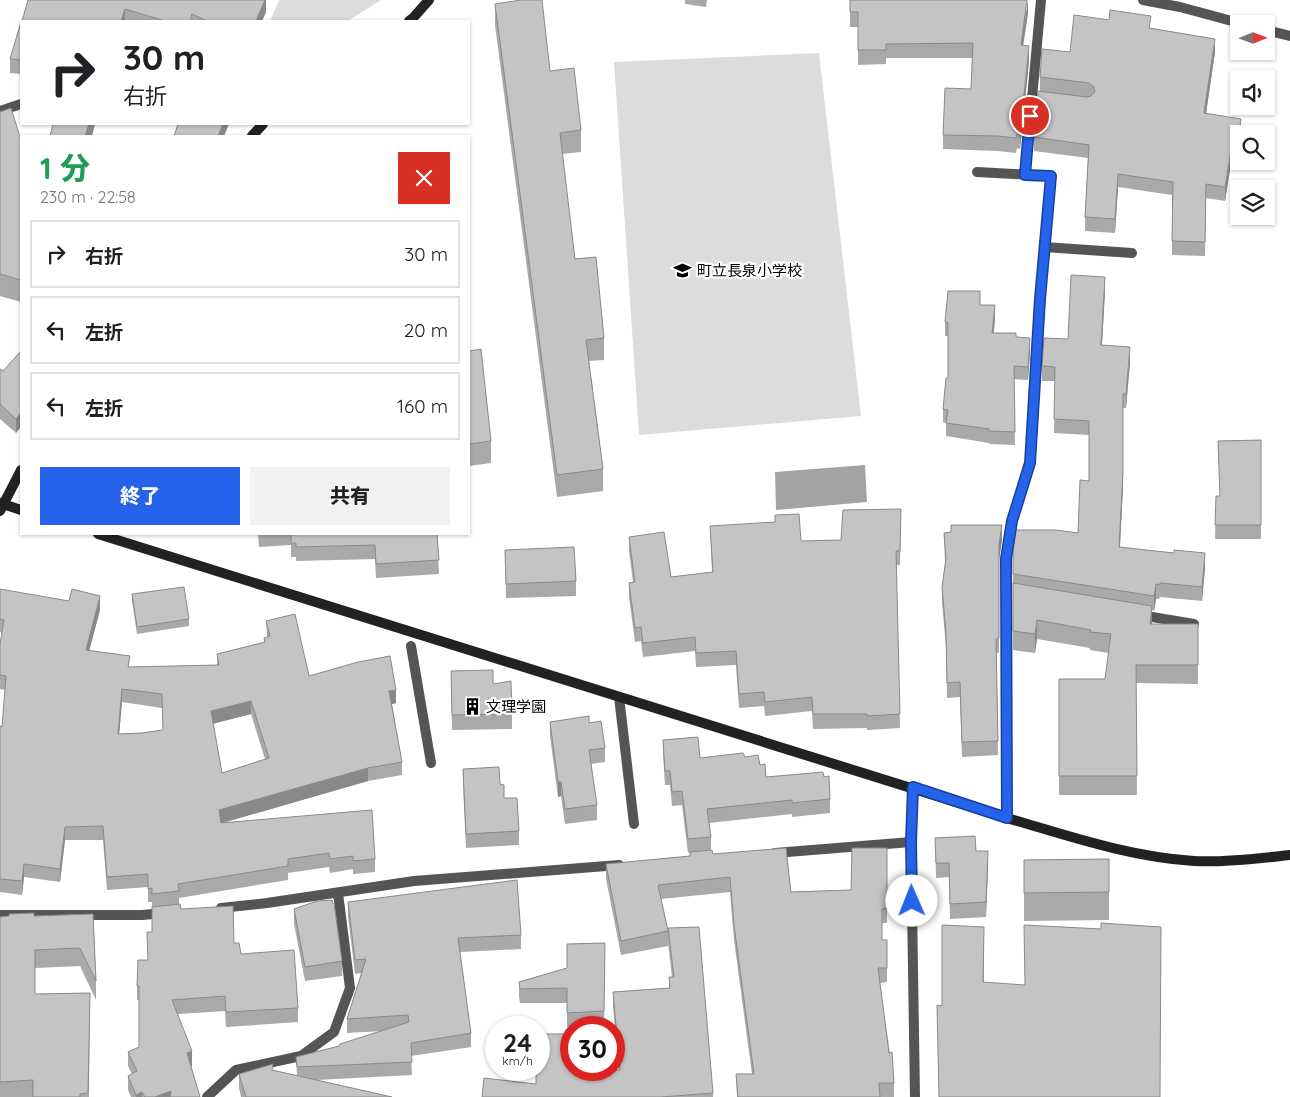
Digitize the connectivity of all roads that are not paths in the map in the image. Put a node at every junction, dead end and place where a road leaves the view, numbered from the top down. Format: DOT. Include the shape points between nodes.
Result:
graph roads {
  1 [pos="428,0"];
  2 [pos="1041,0"];
  3 [pos="1143,0"];
  4 [pos="411,20"];
  5 [pos="1230,20"];
  6 [pos="20,104"];
  7 [pos="0,112"];
  8 [pos="262,125"];
  9 [pos="253,135"];
  10 [pos="977,172"];
  11 [pos="1025,175"];
  12 [pos="1044,248"];
  13 [pos="1132,253"];
  14 [pos="20,472"];
  15 [pos="1,506"];
  16 [pos="20,510"];
  17 [pos="101,535"];
  18 [pos="1125,613"];
  19 [pos="1194,624"];
  20 [pos="411,646"];
  21 [pos="619,697"];
  22 [pos="430,763"];
  23 [pos="913,787"];
  24 [pos="1007,818"];
  25 [pos="634,824"];
  26 [pos="911,842"];
  27 [pos="762,854"];
  28 [pos="1290,855"];
  29 [pos="633,864"];
  30 [pos="338,893"];
  31 [pos="210,909"];
  32 [pos="171,912"];
  33 [pos="0,915"];
  34 [pos="207,1097"];
  35 [pos="915,1097"];
  1 -- 4 [label="street"];
  2 -- 11 [label="street" via="1037,97"];
  3 -- 5 [label="street"];
  6 -- 7 [label="street"];
  8 -- 9 [label="street"];
  10 -- 11 [label="street"];
  11 -- 12 [label="street" via="1051,176"];
  12 -- 13 [label="street"];
  12 -- 24 [label="street" via="1030,463 1012,521 1006,559 1011,595"];
  14 -- 15 [label="street"];
  15 -- 16 [label="street"];
  17 -- 21 [label="street"];
  18 -- 19 [label="street"];
  20 -- 22 [label="street"];
  21 -- 23 [label="street"];
  21 -- 25 [label="street"];
  23 -- 24 [label="street"];
  23 -- 26 [label="street"];
  24 -- 28 [label="street" via="1138,854 1196,862"];
  26 -- 27 [label="street"];
  26 -- 35 [label="street"];
  29 -- 30 [label="street" via="414,881"];
  30 -- 31 [label="street"];
  30 -- 34 [label="street" via="350,988 334,1032 301,1056 236,1070"];
  32 -- 33 [label="street"];
}
